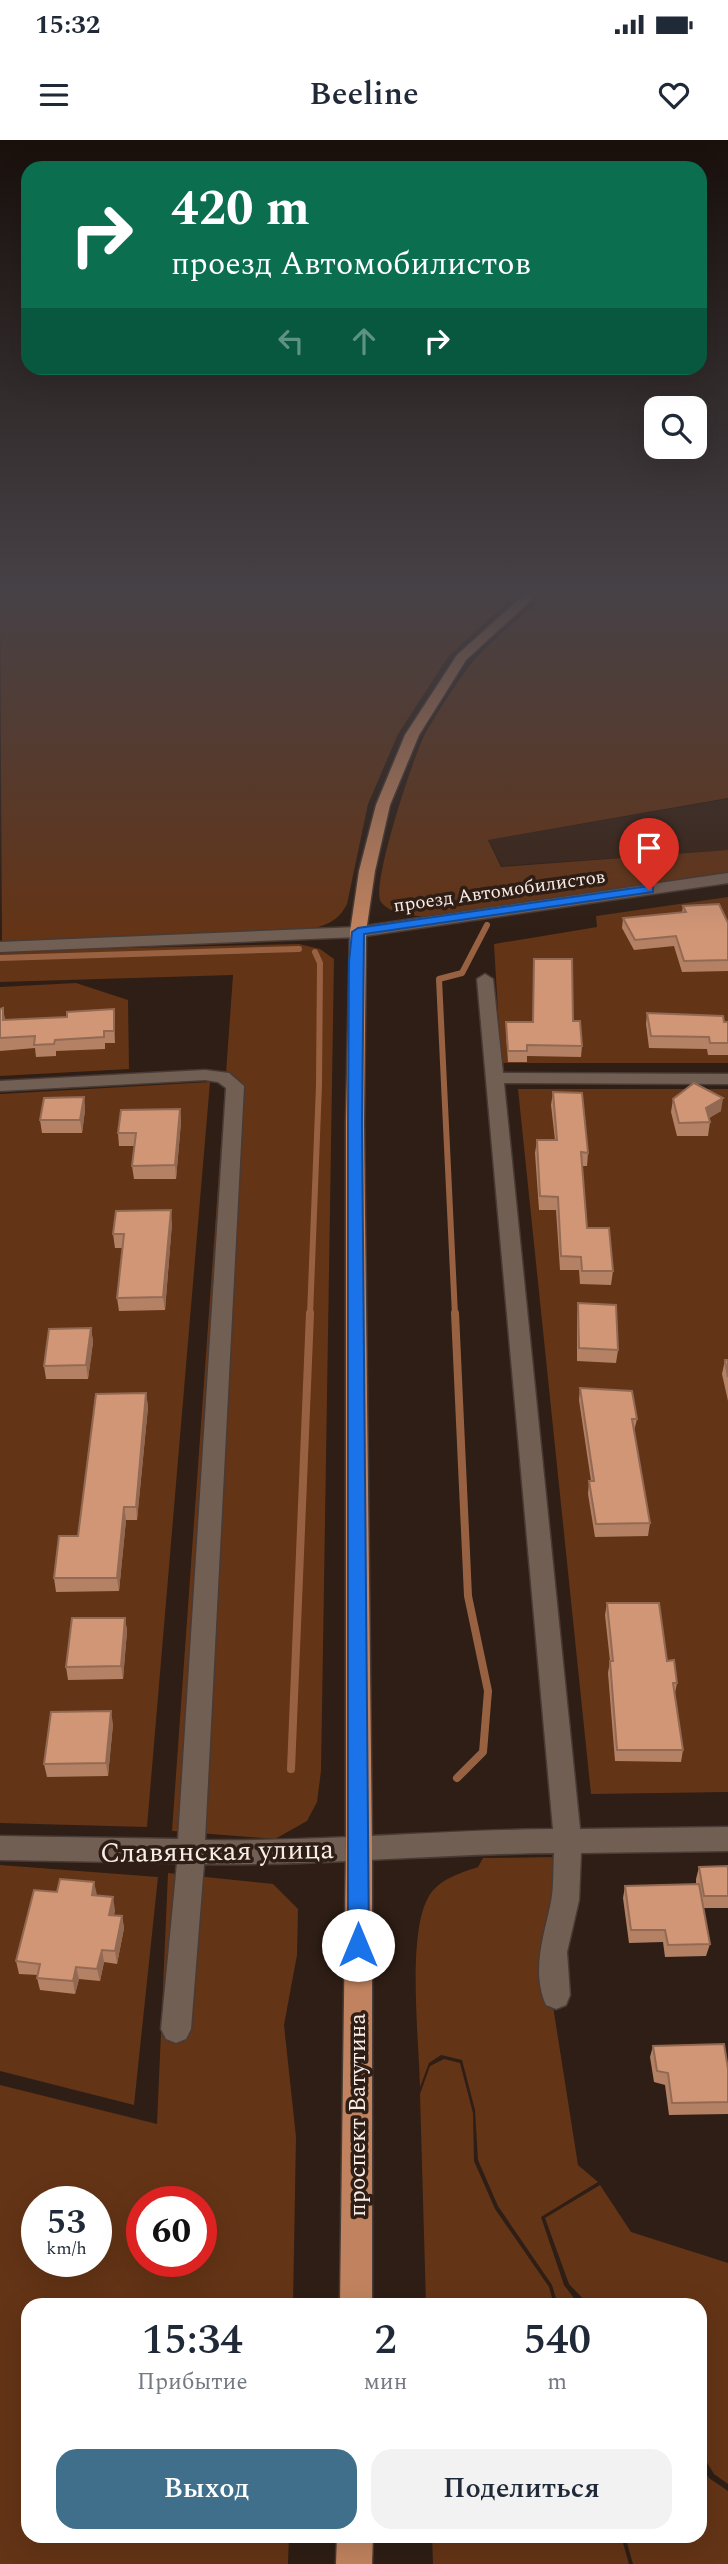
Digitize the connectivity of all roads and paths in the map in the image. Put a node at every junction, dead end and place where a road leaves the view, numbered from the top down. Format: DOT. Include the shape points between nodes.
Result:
graph roads {
  1 [pos="430,706"];
  2 [pos="728,878"];
  3 [pos="358,932"];
  4 [pos="0,947"];
  5 [pos="485,979"];
  6 [pos="494,1078"];
  7 [pos="728,1079"];
  8 [pos="0,1086"];
  9 [pos="728,1839"];
  10 [pos="568,1841"];
  11 [pos="0,1848"];
  12 [pos="359,1848"];
  13 [pos="191,1853"];
  14 [pos="556,1995"];
  15 [pos="176,2029"];
  16 [pos="356,2298"];
  17 [pos="355,2543"];
  18 [pos="355,2564"];
  1 -- 3 [label="main road, проспект Ватутина" via="412,735 383,805"];
  2 -- 3 [label="street, проезд Автомобилистов"];
  3 -- 4 [label="street, проезд Автомобилистов"];
  3 -- 12 [label="main road, проспект Ватутина"];
  5 -- 6 [label="street"];
  6 -- 7 [label="street"];
  6 -- 10 [label="street"];
  8 -- 13 [label="street" via="205,1075 223,1077 235,1086"];
  9 -- 10 [label="street, Славянская улица"];
  10 -- 12 [label="street, Славянская улица"];
  10 -- 14 [label="street" via="565,1900 552,1952"];
  11 -- 13 [label="street, Славянская улица"];
  12 -- 13 [label="street, Славянская улица"];
  12 -- 16 [label="main road, проспект Ватутина"];
  13 -- 15 [label="street"];
  17 -- 18 [label="main road"];
}
